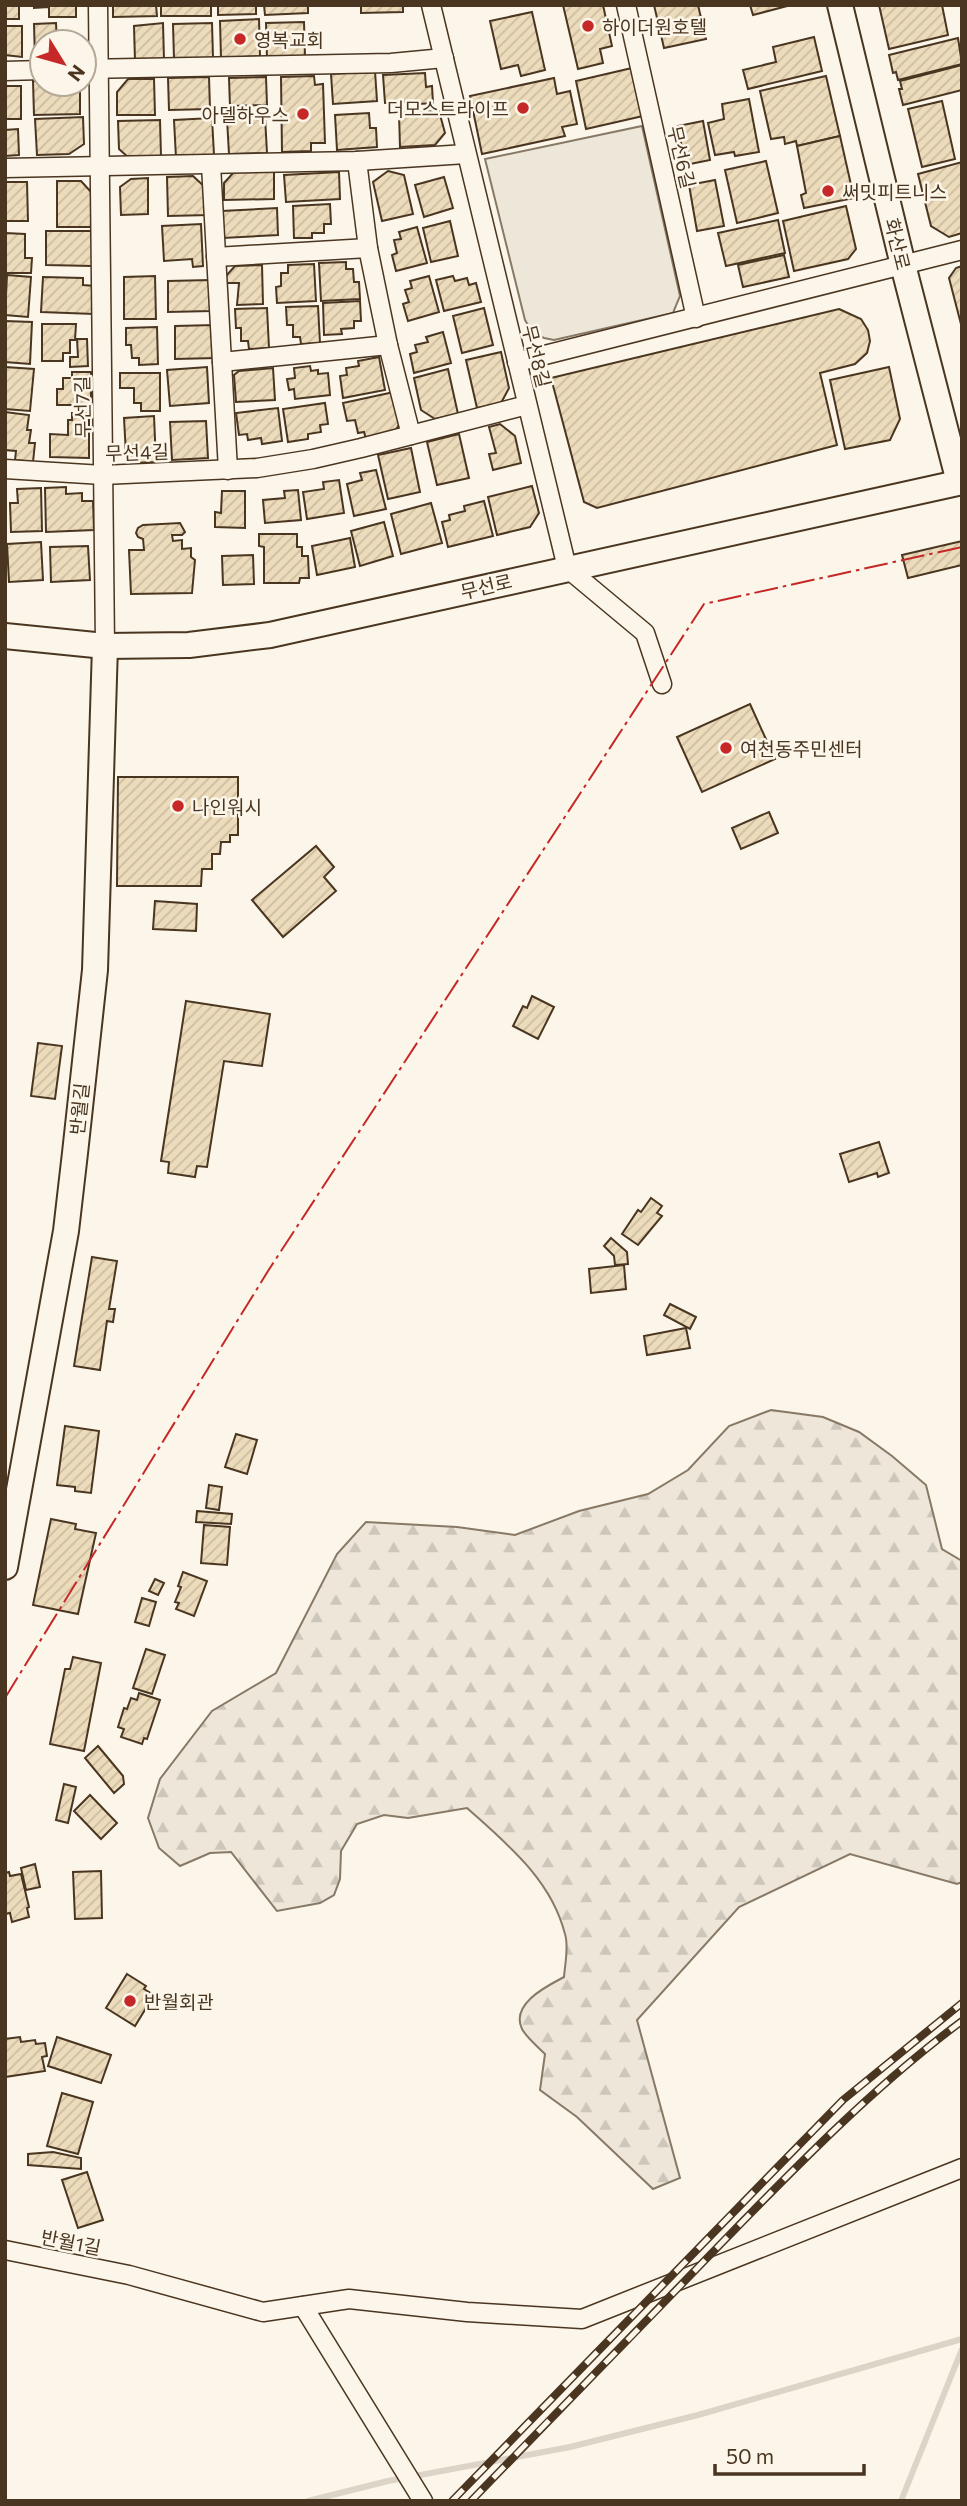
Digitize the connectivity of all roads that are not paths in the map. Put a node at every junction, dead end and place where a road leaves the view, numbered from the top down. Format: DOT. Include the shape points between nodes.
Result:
graph roads {
  1 [pos="98,5"];
  2 [pos="431,5"];
  3 [pos="626,5"];
  4 [pos="840,5"];
  5 [pos="95,28"];
  6 [pos="444,58"];
  7 [pos="98,69"];
  8 [pos="28,70"];
  9 [pos="5,71"];
  10 [pos="93,98"];
  11 [pos="467,154"];
  12 [pos="357,161"];
  13 [pos="212,165"];
  14 [pos="99,167"];
  15 [pos="5,168"];
  16 [pos="368,248"];
  17 [pos="962,250"];
  18 [pos="216,257"];
  19 [pos="903,265"];
  20 [pos="696,318"];
  21 [pos="388,345"];
  22 [pos="222,362"];
  23 [pos="517,362"];
  24 [pos="527,405"];
  25 [pos="411,435"];
  26 [pos="5,469"];
  27 [pos="228,470"];
  28 [pos="103,475"];
  29 [pos="961,482"];
  30 [pos="567,568"];
  31 [pos="5,636"];
  32 [pos="106,646"];
  33 [pos="662,684"];
  34 [pos="5,1567"];
  35 [pos="962,2168"];
  36 [pos="5,2250"];
  37 [pos="303,2306"];
  38 [pos="419,2496"];
  1 -- 5 [label="street, 무선7길"];
  2 -- 6 [label="street, 무선8길"];
  3 -- 20 [label="street, 무선6길"];
  4 -- 19 [label="street, 화산로"];
  6 -- 7 [label="street"];
  6 -- 11 [label="street, 무선8길"];
  8 -- 9 [label="street"];
  10 -- 14 [label="street, 무선7길"];
  11 -- 12 [label="street"];
  11 -- 23 [label="street, 무선8길"];
  12 -- 13 [label="street"];
  12 -- 16 [label="street"];
  13 -- 14 [label="street"];
  13 -- 18 [label="street"];
  14 -- 15 [label="street"];
  14 -- 28 [label="street, 무선7길"];
  16 -- 18 [label="street"];
  16 -- 21 [label="street"];
  17 -- 19 [label="street"];
  18 -- 22 [label="street"];
  19 -- 20 [label="street"];
  19 -- 29 [label="street, 화산로"];
  20 -- 23 [label="street"];
  21 -- 22 [label="street"];
  21 -- 25 [label="street"];
  22 -- 27 [label="street"];
  23 -- 24 [label="street, 무선8길"];
  24 -- 25 [label="street, 무선4길"];
  24 -- 30 [label="street, 무선8길"];
  25 -- 27 [label="street, 무선4길" via="313,459"];
  26 -- 28 [label="street, 무선4길"];
  27 -- 28 [label="street, 무선4길"];
  28 -- 32 [label="street, 무선7길"];
  29 -- 30 [label="street, 무선로"];
  30 -- 32 [label="street, 무선로" via="270,635 189,645"];
  30 -- 33 [label="street" via="645,633"];
  31 -- 32 [label="street, 무선로"];
  32 -- 34 [label="street, 반월길" via="94,970 76,1140 66,1231"];
  35 -- 37 [label="street, 반월1길" via="582,2319 349,2299"];
  36 -- 37 [label="street, 반월1길" via="129,2274 263,2312"];
  37 -- 38 [label="street"];
}
